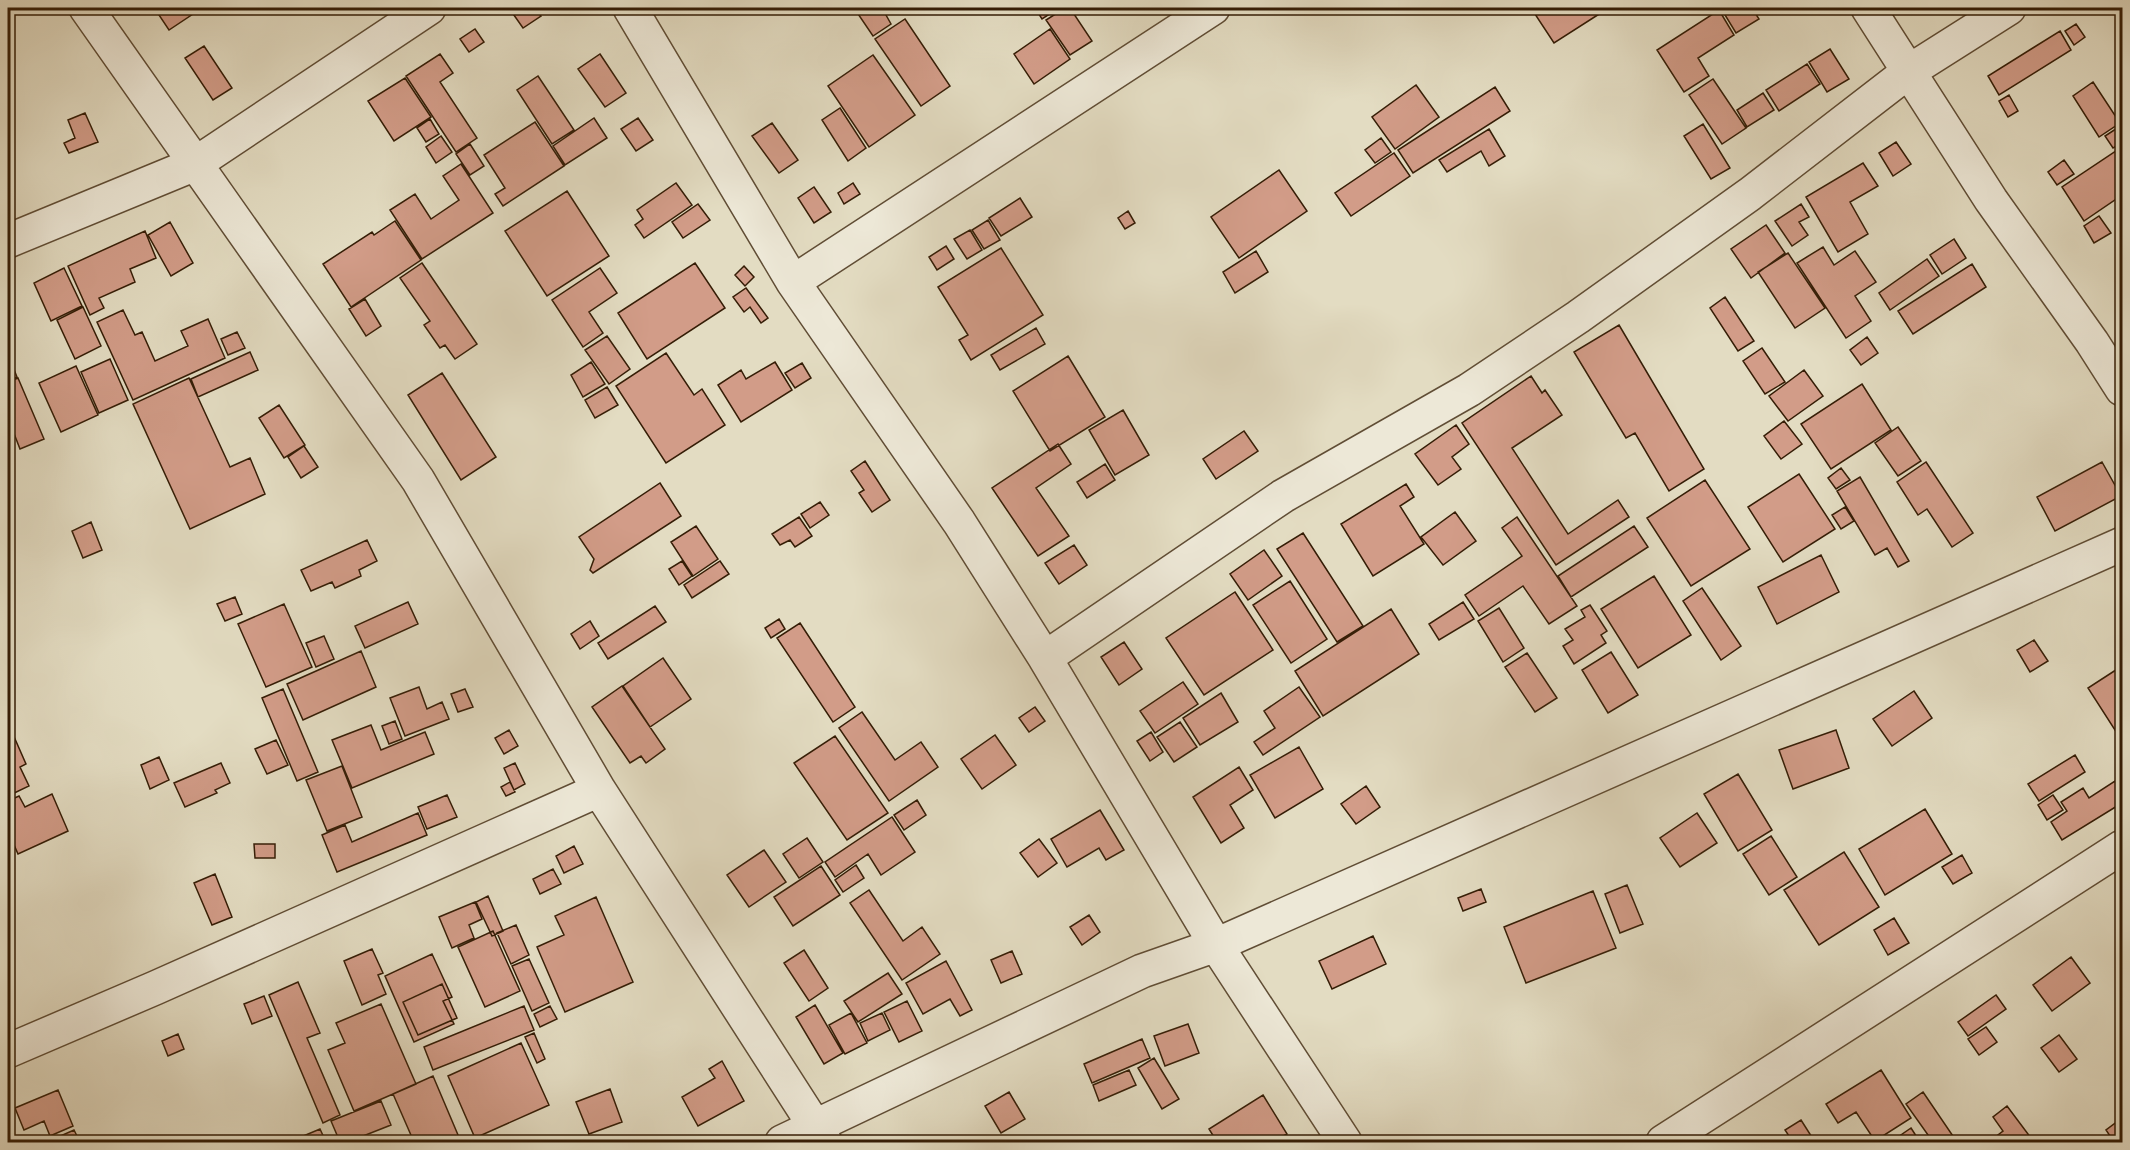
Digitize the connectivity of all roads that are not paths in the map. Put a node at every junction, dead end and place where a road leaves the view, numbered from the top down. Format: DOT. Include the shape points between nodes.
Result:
graph roads {
  1 [pos="86,8"];
  2 [pos="429,8"];
  3 [pos="630,8"];
  4 [pos="1213,8"];
  5 [pos="1868,8"];
  6 [pos="2009,8"];
  7 [pos="1908,72"];
  8 [pos="195,164"];
  9 [pos="8,241"];
  10 [pos="793,282"];
  11 [pos="2122,389"];
  12 [pos="2122,544"];
  13 [pos="1045,658"];
  14 [pos="599,790"];
  15 [pos="2122,847"];
  16 [pos="1216,945"];
  17 [pos="8,1052"];
  18 [pos="821,1135"];
  19 [pos="782,1143"];
  20 [pos="1345,1143"];
  21 [pos="1664,1143"];
  1 -- 8 [label="street"];
  2 -- 8 [label="street"];
  3 -- 10 [label="street"];
  4 -- 10 [label="street"];
  5 -- 7 [label="street"];
  6 -- 7 [label="street"];
  7 -- 11 [label="street"];
  7 -- 13 [label="street" via="1750,194 1578,317 1469,390 1283,495"];
  8 -- 9 [label="street"];
  8 -- 14 [label="street" via="418,480"];
  10 -- 13 [label="street" via="959,522"];
  12 -- 16 [label="street"];
  13 -- 16 [label="street"];
  14 -- 17 [label="street"];
  14 -- 18 [label="street"];
  15 -- 21 [label="street"];
  16 -- 18 [label="street" via="1142,971"];
  16 -- 20 [label="street"];
  18 -- 19 [label="street"];
}
